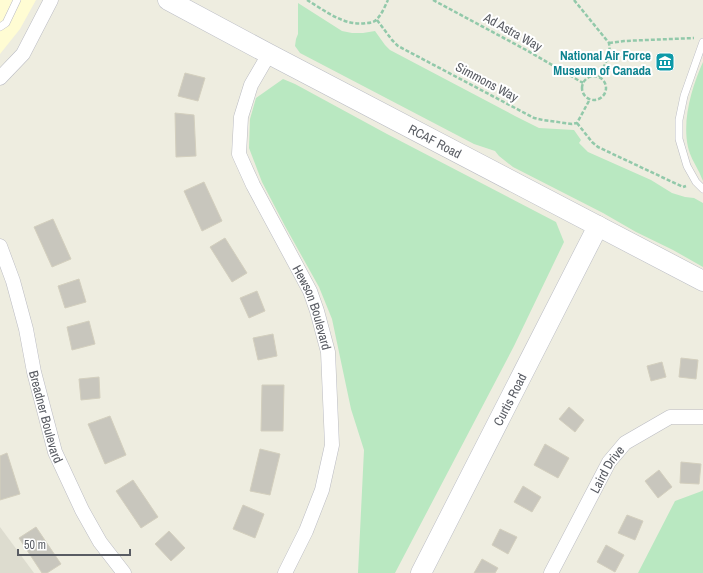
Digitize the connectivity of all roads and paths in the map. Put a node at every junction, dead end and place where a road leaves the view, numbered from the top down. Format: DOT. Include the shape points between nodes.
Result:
graph roads {
  1 [pos="17,0"];
  2 [pos="51,0"];
  3 [pos="168,0"];
  4 [pos="307,0"];
  5 [pos="388,0"];
  6 [pos="433,0"];
  7 [pos="574,0"];
  8 [pos="377,20"];
  9 [pos="0,27"];
  10 [pos="701,40"];
  11 [pos="609,43"];
  12 [pos="269,54"];
  13 [pos="599,77"];
  14 [pos="0,78"];
  15 [pos="583,84"];
  16 [pos="590,99"];
  17 [pos="577,123"];
  18 [pos="696,182"];
  19 [pos="703,189"];
  20 [pos="598,226"];
  21 [pos="0,246"];
  22 [pos="703,281"];
  23 [pos="703,417"];
  24 [pos="124,573"];
  25 [pos="285,573"];
  26 [pos="421,573"];
  27 [pos="551,573"];
  1 -- 9 [label="lane" via="6,23"];
  2 -- 14 [label="street" via="23,54"];
  3 -- 12 [label="main road, RCAF Road"];
  4 -- 8 [label="path" via="349,23 362,24"];
  5 -- 8 [label="path"];
  6 -- 15 [label="path, Ad Astra Way"];
  7 -- 11 [label="path"];
  8 -- 17 [label="path, Simmons Way" via="398,46 534,118"];
  10 -- 11 [label="path"];
  10 -- 18 [label="lane" via="679,120 679,138 687,166"];
  11 -- 13 [label="path" via="610,53"];
  12 -- 20 [label="main road, RCAF Road"];
  12 -- 25 [label="street, Hewson Boulevard" via="251,85 241,117 239,154 252,185 310,291 317,311 328,352 332,446 322,490 306,531"];
  13 -- 15 [label="path" via="591,76"];
  13 -- 16 [label="path" via="604,82 605,93 600,99"];
  15 -- 16 [label="path" via="584,94"];
  16 -- 17 [label="path"];
  17 -- 18 [label="path" via="598,147 683,187"];
  18 -- 19 [label="lane"];
  20 -- 22 [label="main road, RCAF Road"];
  20 -- 26 [label="main road, Curtis Road"];
  21 -- 24 [label="street, Breadner Boulevard" via="26,329 34,372 55,452 100,542"];
  23 -- 27 [label="street, Laird Drive" via="670,418 625,443 609,462"];
}
